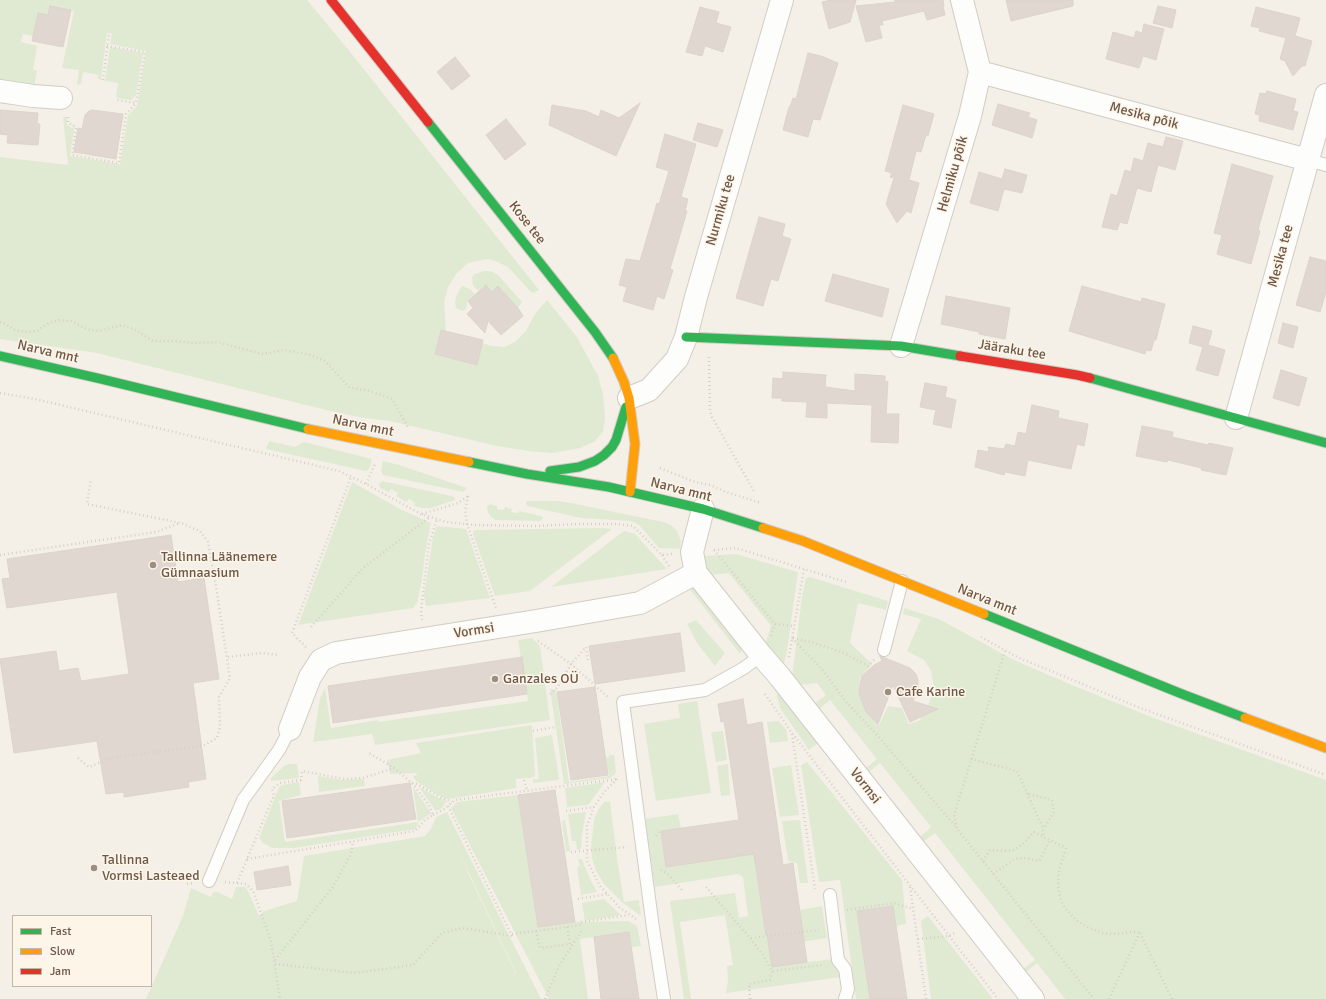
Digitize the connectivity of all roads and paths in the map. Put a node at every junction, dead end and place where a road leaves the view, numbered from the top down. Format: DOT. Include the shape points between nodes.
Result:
graph roads {
  1 [pos="331,0"];
  2 [pos="782,0"];
  3 [pos="962,0"];
  4 [pos="109,34"];
  5 [pos="107,46"];
  6 [pos="980,72"];
  7 [pos="103,80"];
  8 [pos="0,91"];
  9 [pos="1326,95"];
  10 [pos="116,100"];
  11 [pos="136,103"];
  12 [pos="65,107"];
  13 [pos="1317,162"];
  14 [pos="0,322"];
  15 [pos="686,337"];
  16 [pos="709,338"];
  17 [pos="901,346"];
  18 [pos="0,356"];
  19 [pos="0,393"];
  20 [pos="629,398"];
  21 [pos="1236,418"];
  22 [pos="409,430"];
  23 [pos="1326,443"];
  24 [pos="378,458"];
  25 [pos="660,468"];
  26 [pos="527,474"];
  27 [pos="351,477"];
  28 [pos="91,479"];
  29 [pos="366,484"];
  30 [pos="630,492"];
  31 [pos="755,493"];
  32 [pos="761,503"];
  33 [pos="703,509"];
  34 [pos="421,514"];
  35 [pos="430,517"];
  36 [pos="437,519"];
  37 [pos="180,523"];
  38 [pos="467,524"];
  39 [pos="714,550"];
  40 [pos="662,554"];
  41 [pos="0,555"];
  42 [pos="797,561"];
  43 [pos="796,566"];
  44 [pos="689,569"];
  45 [pos="804,569"];
  46 [pos="902,581"];
  47 [pos="850,584"];
  48 [pos="503,626"];
  49 [pos="794,626"];
  50 [pos="311,627"];
  51 [pos="978,635"];
  52 [pos="424,638"];
  53 [pos="533,638"];
  54 [pos="792,638"];
  55 [pos="884,650"];
  56 [pos="1005,651"];
  57 [pos="278,655"];
  58 [pos="761,655"];
  59 [pos="228,657"];
  60 [pos="321,660"];
  61 [pos="588,660"];
  62 [pos="570,664"];
  63 [pos="780,677"];
  64 [pos="550,694"];
  65 [pos="623,702"];
  66 [pos="555,727"];
  67 [pos="290,729"];
  68 [pos="533,731"];
  69 [pos="792,733"];
  70 [pos="1326,748"];
  71 [pos="369,753"];
  72 [pos="78,758"];
  73 [pos="972,758"];
  74 [pos="394,768"];
  75 [pos="1326,775"];
  76 [pos="633,777"];
  77 [pos="617,779"];
  78 [pos="524,780"];
  79 [pos="412,783"];
  80 [pos="527,790"];
  81 [pos="1028,794"];
  82 [pos="453,802"];
  83 [pos="448,806"];
  84 [pos="594,807"];
  85 [pos="566,811"];
  86 [pos="433,815"];
  87 [pos="1043,828"];
  88 [pos="957,829"];
  89 [pos="1044,836"];
  90 [pos="1050,840"];
  91 [pos="353,842"];
  92 [pos="642,846"];
  93 [pos="587,851"];
  94 [pos="572,852"];
  95 [pos="247,859"];
  96 [pos="983,861"];
  97 [pos="657,867"];
  98 [pos="993,874"];
  99 [pos="209,881"];
  100 [pos="237,883"];
  101 [pos="187,884"];
  102 [pos="909,886"];
  103 [pos="706,887"];
  104 [pos="682,890"];
  105 [pos="607,894"];
  106 [pos="830,895"];
  107 [pos="578,899"];
  108 [pos="913,909"];
  109 [pos="843,911"];
  110 [pos="629,915"];
  111 [pos="974,923"];
  112 [pos="567,927"];
  113 [pos="653,928"];
  114 [pos="825,929"];
  115 [pos="582,930"];
  116 [pos="536,931"];
  117 [pos="1140,933"];
  118 [pos="512,934"];
  119 [pos="949,936"];
  120 [pos="750,938"];
  121 [pos="918,939"];
  122 [pos="274,960"];
  123 [pos="275,964"];
  124 [pos="827,965"];
  125 [pos="772,971"];
  126 [pos="280,999"];
  127 [pos="546,999"];
  128 [pos="664,999"];
  129 [pos="750,999"];
  130 [pos="846,999"];
  131 [pos="926,999"];
  132 [pos="998,999"];
  133 [pos="1033,999"];
  134 [pos="1094,999"];
  135 [pos="1109,999"];
  136 [pos="1172,999"];
  1 -- 20 [label="main road, Kose tee" via="595,332 619,370"];
  2 -- 15 [label="street, Nurmiku tee"];
  3 -- 6 [label="street, Helmiku põik"];
  4 -- 5 [label="path"];
  5 -- 7 [label="path"];
  5 -- 11 [label="path" via="145,52"];
  6 -- 13 [label="street, Mesika põik"];
  6 -- 17 [label="street, Helmiku põik" via="970,116"];
  8 -- 12 [label="street" via="26,95"];
  9 -- 13 [label="street, Mesika tee"];
  10 -- 11 [label="path"];
  11 -- 12 [label="path" via="126,114 119,162 72,155 76,127 68,122"];
  13 -- 21 [label="street, Mesika tee"];
  14 -- 22 [label="path" via="25,332 37,331 59,320 71,321 86,329 99,331 122,325 153,341 217,342 263,354 285,350 311,355 325,361 349,387 392,398"];
  15 -- 16 [label="main road, Jääraku tee"];
  15 -- 20 [label="street, Nurmiku tee" via="677,359 649,390"];
  16 -- 17 [label="main road, Jääraku tee"];
  16 -- 31 [label="path" via="710,411"];
  17 -- 21 [label="main road, Jääraku tee" via="1077,375"];
  18 -- 26 [label="main road, Narva mnt" via="292,426"];
  19 -- 27 [label="path" via="324,467"];
  20 -- 26 [label="main road" via="616,440 600,458 579,467"];
  20 -- 30 [label="main road, Kose tee" via="635,444"];
  21 -- 23 [label="main road, Jääraku tee"];
  24 -- 29 [label="path"];
  25 -- 32 [label="path"];
  26 -- 30 [label="main road, Narva mnt"];
  27 -- 29 [label="path"];
  27 -- 60 [label="path" via="292,633"];
  28 -- 37 [label="path" via="87,504"];
  29 -- 34 [label="path"];
  30 -- 33 [label="main road, Narva mnt"];
  33 -- 44 [label="street"];
  33 -- 46 [label="main road, Narva mnt" via="803,541"];
  34 -- 35 [label="path"];
  34 -- 38 [label="path" via="458,503 468,496 465,511"];
  35 -- 36 [label="path"];
  35 -- 50 [label="path" via="363,568"];
  36 -- 38 [label="path"];
  36 -- 52 [label="path" via="429,544 421,611"];
  37 -- 41 [label="path" via="156,532"];
  37 -- 59 [label="path" via="200,531 208,542"];
  38 -- 40 [label="path" via="633,526"];
  38 -- 48 [label="path"];
  39 -- 43 [label="path" via="736,548"];
  39 -- 44 [label="path"];
  39 -- 49 [label="path" via="775,624"];
  40 -- 44 [label="path"];
  40 -- 44 [label="path"];
  42 -- 43 [label="path"];
  43 -- 45 [label="path"];
  44 -- 48 [label="street, Vormsi" via="640,603"];
  44 -- 58 [label="street, Vormsi"];
  45 -- 47 [label="path"];
  45 -- 49 [label="path"];
  46 -- 55 [label="lane"];
  46 -- 70 [label="main road, Narva mnt" via="1182,694"];
  48 -- 52 [label="street, Vormsi"];
  49 -- 54 [label="path"];
  51 -- 56 [label="path"];
  52 -- 60 [label="street, Vormsi" via="336,653"];
  53 -- 62 [label="path"];
  54 -- 55 [label="path" via="844,653 868,666"];
  54 -- 63 [label="path" via="788,666"];
  54 -- 88 [label="path" via="821,668 847,703"];
  56 -- 73 [label="path"];
  56 -- 75 [label="path" via="1143,709"];
  57 -- 59 [label="path" via="262,653"];
  58 -- 63 [label="street, Vormsi"];
  58 -- 65 [label="lane" via="744,668 705,690"];
  59 -- 72 [label="path" via="230,678 219,697 220,727 217,738 203,746 114,757 89,767"];
  60 -- 67 [label="street" via="310,677"];
  61 -- 62 [label="path" via="586,647"];
  62 -- 64 [label="path" via="557,688"];
  62 -- 65 [label="path" via="608,697"];
  63 -- 69 [label="path" via="763,691"];
  63 -- 111 [label="street, Vormsi"];
  65 -- 76 [label="lane"];
  66 -- 68 [label="path"];
  67 -- 99 [label="lane" via="243,800"];
  69 -- 102 [label="path"];
  69 -- 106 [label="path" via="816,896"];
  71 -- 74 [label="path"];
  73 -- 81 [label="path" via="1017,771"];
  73 -- 88 [label="path" via="954,815"];
  74 -- 79 [label="path"];
  74 -- 95 [label="path" via="363,778 344,779 302,771 302,780 280,783 272,789 274,795"];
  76 -- 77 [label="path"];
  76 -- 92 [label="lane"];
  77 -- 80 [label="path"];
  77 -- 84 [label="path"];
  78 -- 80 [label="path"];
  79 -- 82 [label="path"];
  79 -- 86 [label="path" via="429,805"];
  80 -- 82 [label="path"];
  81 -- 87 [label="path"];
  81 -- 87 [label="path" via="1052,800 1054,812"];
  82 -- 83 [label="path"];
  83 -- 86 [label="path"];
  83 -- 118 [label="path"];
  84 -- 85 [label="path"];
  84 -- 93 [label="path" via="588,826"];
  86 -- 91 [label="path" via="415,831"];
  87 -- 89 [label="path"];
  88 -- 96 [label="path"];
  89 -- 90 [label="path"];
  89 -- 96 [label="path" via="1034,832 1014,850 990,850"];
  90 -- 98 [label="path" via="1039,861 1015,859"];
  90 -- 117 [label="path" via="1066,848 1058,885 1064,907 1072,916 1089,928 1103,933"];
  91 -- 95 [label="path"];
  91 -- 122 [label="path" via="351,854 332,888"];
  92 -- 93 [label="path"];
  92 -- 113 [label="lane"];
  93 -- 94 [label="path"];
  93 -- 105 [label="path" via="586,860"];
  95 -- 100 [label="path"];
  96 -- 98 [label="path"];
  97 -- 104 [label="path" via="667,873"];
  98 -- 134 [label="path"];
  99 -- 100 [label="path"];
  99 -- 101 [label="path"];
  100 -- 122 [label="path" via="246,884 253,891 271,941"];
  102 -- 108 [label="path"];
  102 -- 119 [label="path"];
  103 -- 120 [label="path"];
  105 -- 107 [label="path"];
  105 -- 110 [label="path"];
  106 -- 130 [label="lane" via="838,960 845,969 848,990"];
  108 -- 109 [label="path" via="894,903"];
  108 -- 121 [label="path"];
  110 -- 112 [label="path"];
  110 -- 113 [label="path"];
  111 -- 119 [label="path"];
  111 -- 133 [label="street, Vormsi"];
  112 -- 116 [label="path"];
  112 -- 116 [label="path" via="570,944 540,948"];
  113 -- 128 [label="lane"];
  114 -- 120 [label="path"];
  115 -- 127 [label="path" via="560,966"];
  116 -- 118 [label="path"];
  117 -- 135 [label="path"];
  117 -- 136 [label="path"];
  118 -- 123 [label="path" via="513,936 463,928 442,933 413,965 354,973"];
  119 -- 121 [label="path"];
  119 -- 132 [label="path"];
  120 -- 125 [label="path"];
  121 -- 131 [label="path"];
  122 -- 123 [label="path"];
  123 -- 126 [label="path"];
  124 -- 125 [label="path"];
  125 -- 129 [label="path" via="770,980 749,984"];
}
